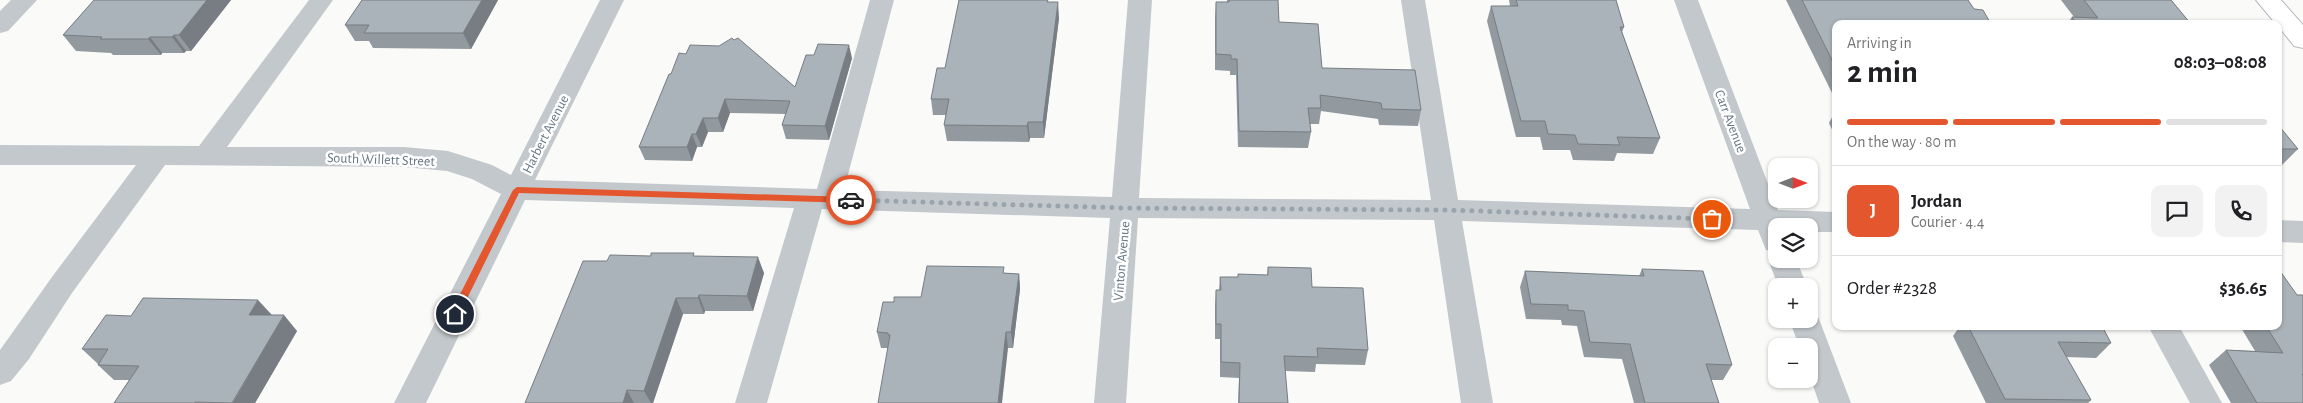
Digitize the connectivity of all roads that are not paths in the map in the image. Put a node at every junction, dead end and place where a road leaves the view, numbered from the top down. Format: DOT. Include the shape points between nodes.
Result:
graph roads {
  1 [pos="25,0"];
  2 [pos="320,0"];
  3 [pos="612,0"];
  4 [pos="882,0"];
  5 [pos="1140,0"];
  6 [pos="1413,0"];
  7 [pos="1686,0"];
  8 [pos="2268,0"];
  9 [pos="0,25"];
  10 [pos="2303,40"];
  11 [pos="0,155"];
  12 [pos="158,156"];
  13 [pos="206,156"];
  14 [pos="517,190"];
  15 [pos="820,199"];
  16 [pos="1125,208"];
  17 [pos="1448,210"];
  18 [pos="1768,220"];
  19 [pos="1832,223"];
  20 [pos="1818,225"];
  21 [pos="1768,231"];
  22 [pos="2282,231"];
  23 [pos="2303,232"];
  24 [pos="1807,328"];
  25 [pos="2165,330"];
  26 [pos="0,372"];
  27 [pos="410,403"];
  28 [pos="751,403"];
  29 [pos="1110,403"];
  30 [pos="1477,403"];
  31 [pos="1835,403"];
  32 [pos="2206,403"];
  1 -- 9 [label="street"];
  2 -- 13 [label="street"];
  3 -- 14 [label="street, Harbert Avenue"];
  4 -- 15 [label="street"];
  5 -- 16 [label="street, Vinton Avenue"];
  6 -- 17 [label="street"];
  7 -- 18 [label="street, Carr Avenue"];
  8 -- 10 [label="main road"];
  11 -- 12 [label="street, South Willett Street"];
  12 -- 13 [label="street, South Willett Street"];
  12 -- 26 [label="street"];
  13 -- 14 [label="street, South Willett Street" via="404,157 448,161 482,172"];
  14 -- 15 [label="street, South Willett Street"];
  14 -- 27 [label="street, Harbert Avenue"];
  15 -- 16 [label="street, South Willett Street"];
  15 -- 28 [label="street"];
  16 -- 17 [label="street, South Willett Street"];
  16 -- 29 [label="street, Vinton Avenue"];
  17 -- 21 [label="street, South Willett Street"];
  17 -- 30 [label="street"];
  19 -- 20 [label="street, South Willett Street"];
  22 -- 23 [label="street"];
  24 -- 31 [label="street"];
  25 -- 32 [label="street"];
}
